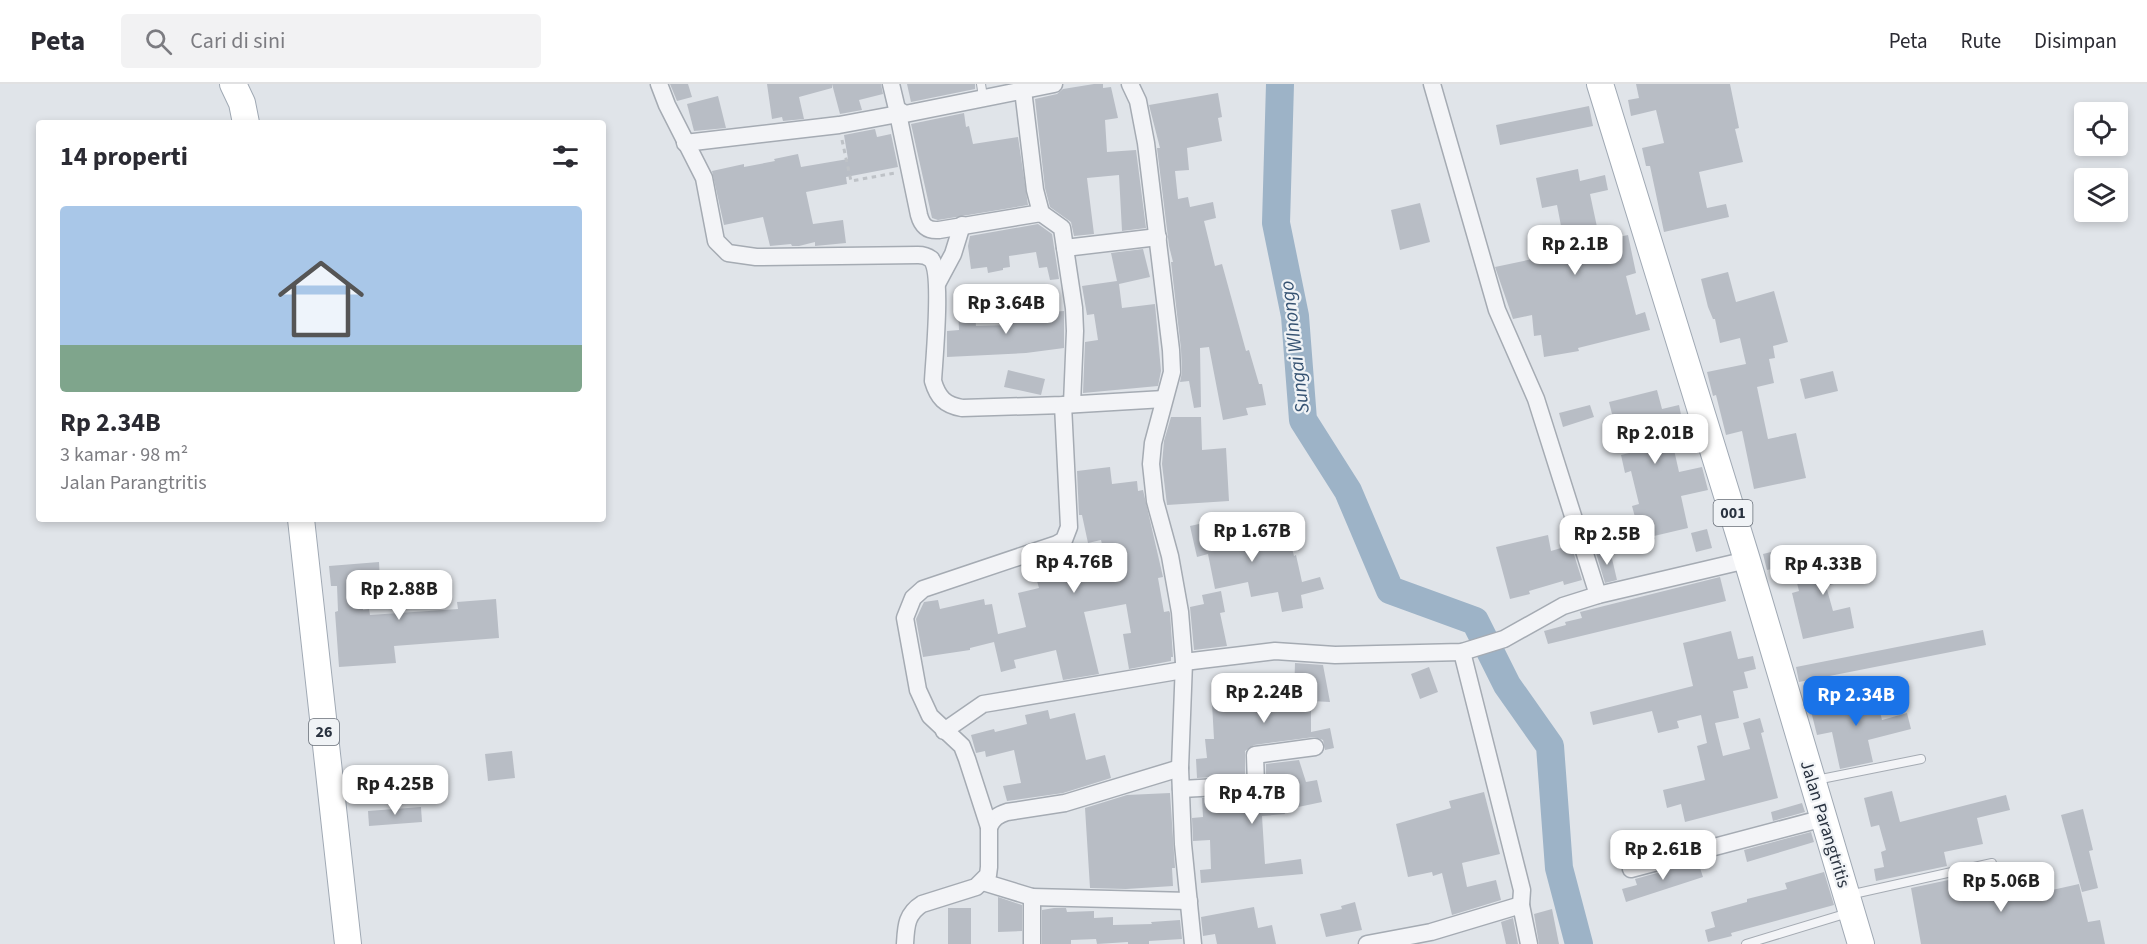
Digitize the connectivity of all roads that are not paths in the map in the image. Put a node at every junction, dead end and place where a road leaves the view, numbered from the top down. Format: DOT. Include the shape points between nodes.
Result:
graph roads {
  1 [pos="233,84"];
  2 [pos="659,84"];
  3 [pos="891,84"];
  4 [pos="1054,84"];
  5 [pos="1130,84"];
  6 [pos="1432,84"];
  7 [pos="1600,84"];
  8 [pos="1023,90"];
  9 [pos="982,91"];
  10 [pos="897,112"];
  11 [pos="245,120"];
  12 [pos="685,143"];
  13 [pos="1041,213"];
  14 [pos="962,225"];
  15 [pos="1158,237"];
  16 [pos="1065,248"];
  17 [pos="938,282"];
  18 [pos="1164,399"];
  19 [pos="1067,405"];
  20 [pos="301,522"];
  21 [pos="1747,560"];
  22 [pos="1598,595"];
  23 [pos="1465,651"];
  24 [pos="1183,666"];
  25 [pos="944,731"];
  26 [pos="1315,747"];
  27 [pos="1921,759"];
  28 [pos="1180,768"];
  29 [pos="1812,780"];
  30 [pos="1181,789"];
  31 [pos="1824,818"];
  32 [pos="989,827"];
  33 [pos="1992,863"];
  34 [pos="1631,869"];
  35 [pos="983,882"];
  36 [pos="1032,897"];
  37 [pos="1189,901"];
  38 [pos="1849,904"];
  39 [pos="1521,905"];
  40 [pos="348,944"];
  41 [pos="906,944"];
  42 [pos="1032,944"];
  43 [pos="1193,944"];
  44 [pos="1367,944"];
  45 [pos="1529,944"];
  46 [pos="1746,944"];
  47 [pos="1862,944"];
  1 -- 11 [label="main road"];
  2 -- 12 [label="street"];
  3 -- 10 [label="street"];
  4 -- 8 [label="street"];
  5 -- 15 [label="street" via="1141,112"];
  6 -- 22 [label="street" via="1497,310 1536,399"];
  7 -- 21 [label="main road, Jalan Parangtritis / 001"];
  8 -- 9 [label="street"];
  8 -- 13 [label="street"];
  9 -- 10 [label="street" via="905,114"];
  10 -- 12 [label="street" via="839,125"];
  10 -- 14 [label="street" via="921,223 939,230"];
  12 -- 17 [label="street" via="704,178 716,241 728,253 756,257 925,255 934,265"];
  13 -- 14 [label="street"];
  13 -- 16 [label="street" via="1062,228"];
  14 -- 17 [label="street"];
  15 -- 16 [label="street"];
  15 -- 18 [label="street" via="1172,372"];
  16 -- 19 [label="street" via="1076,331"];
  17 -- 19 [label="street" via="933,381 942,400 962,408"];
  18 -- 19 [label="street"];
  18 -- 24 [label="street" via="1153,443 1152,482 1180,612"];
  19 -- 25 [label="street" via="1069,527 1064,540 923,589 913,598 905,618 918,690 930,716"];
  20 -- 40 [label="main road, 26"];
  21 -- 22 [label="street"];
  21 -- 29 [label="main road, Jalan Parangtritis / 001"];
  22 -- 23 [label="street" via="1563,606 1504,639"];
  23 -- 24 [label="street" via="1335,655 1275,651"];
  23 -- 39 [label="street" via="1522,890"];
  24 -- 25 [label="street" via="983,704"];
  24 -- 28 [label="street"];
  25 -- 32 [label="street" via="962,746"];
  26 -- 30 [label="street" via="1255,755 1256,784"];
  27 -- 29 [label="lane"];
  28 -- 30 [label="street"];
  28 -- 32 [label="street" via="1065,802 1007,812 998,815"];
  29 -- 31 [label="main road, Jalan Parangtritis / 001"];
  30 -- 37 [label="street"];
  31 -- 34 [label="street"];
  31 -- 38 [label="main road, Jalan Parangtritis / 001"];
  32 -- 35 [label="street" via="989,867"];
  33 -- 38 [label="lane"];
  35 -- 36 [label="street"];
  35 -- 41 [label="street" via="915,909 906,923"];
  36 -- 37 [label="street"];
  36 -- 42 [label="street"];
  37 -- 43 [label="street"];
  38 -- 46 [label="lane"];
  38 -- 47 [label="main road, Jalan Parangtritis / 001"];
  39 -- 44 [label="street" via="1431,932"];
  39 -- 45 [label="street"];
}
